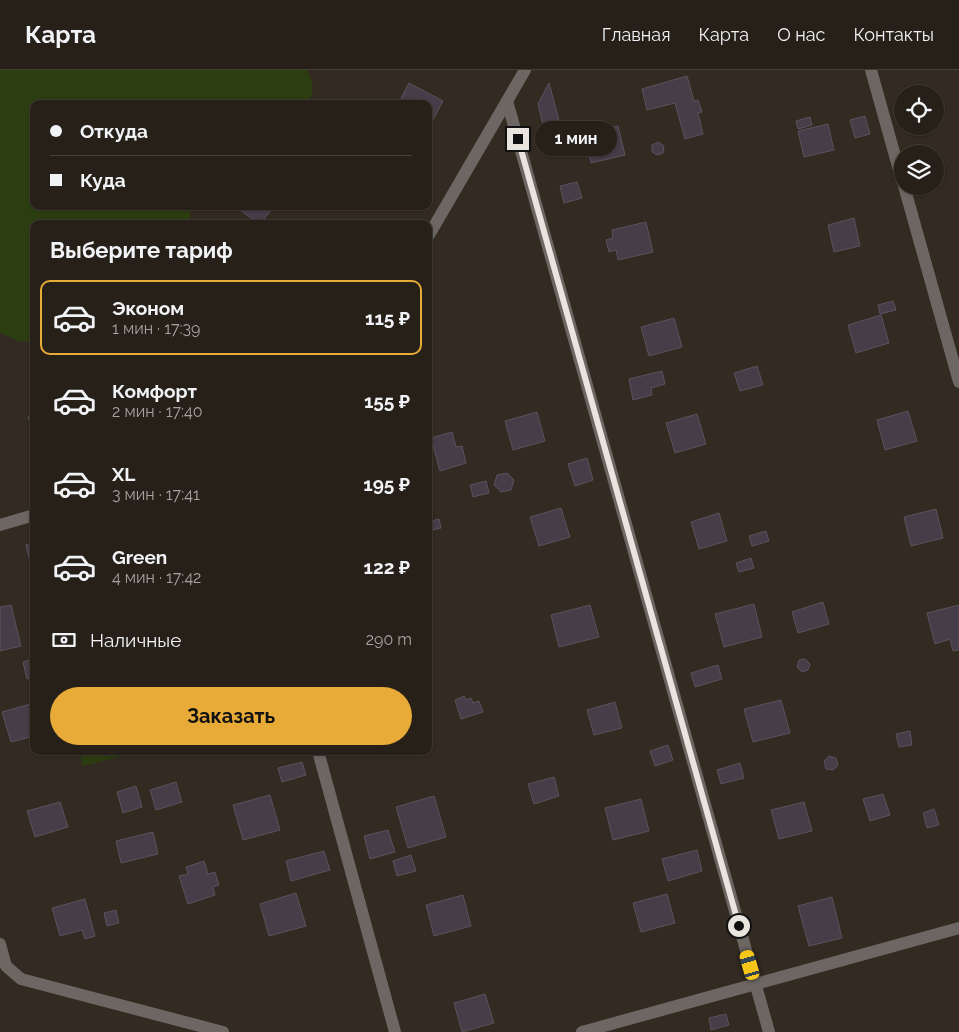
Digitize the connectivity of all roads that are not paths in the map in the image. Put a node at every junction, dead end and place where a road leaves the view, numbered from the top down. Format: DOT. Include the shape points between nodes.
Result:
graph roads {
  1 [pos="525,70"];
  2 [pos="872,70"];
  3 [pos="508,101"];
  4 [pos="894,151"];
  5 [pos="907,195"];
  6 [pos="432,230"];
  7 [pos="959,382"];
  8 [pos="30,516"];
  9 [pos="0,525"];
  10 [pos="319,755"];
  11 [pos="959,928"];
  12 [pos="0,944"];
  13 [pos="755,984"];
  14 [pos="223,1032"];
  15 [pos="395,1032"];
  16 [pos="582,1032"];
  17 [pos="769,1032"];
  1 -- 3 [label="street"];
  2 -- 4 [label="street"];
  3 -- 6 [label="street"];
  3 -- 13 [label="street"];
  5 -- 7 [label="street"];
  8 -- 9 [label="street"];
  10 -- 15 [label="street"];
  11 -- 13 [label="street"];
  12 -- 14 [label="street" via="6,966 21,979"];
  13 -- 16 [label="street"];
  13 -- 17 [label="street"];
}
